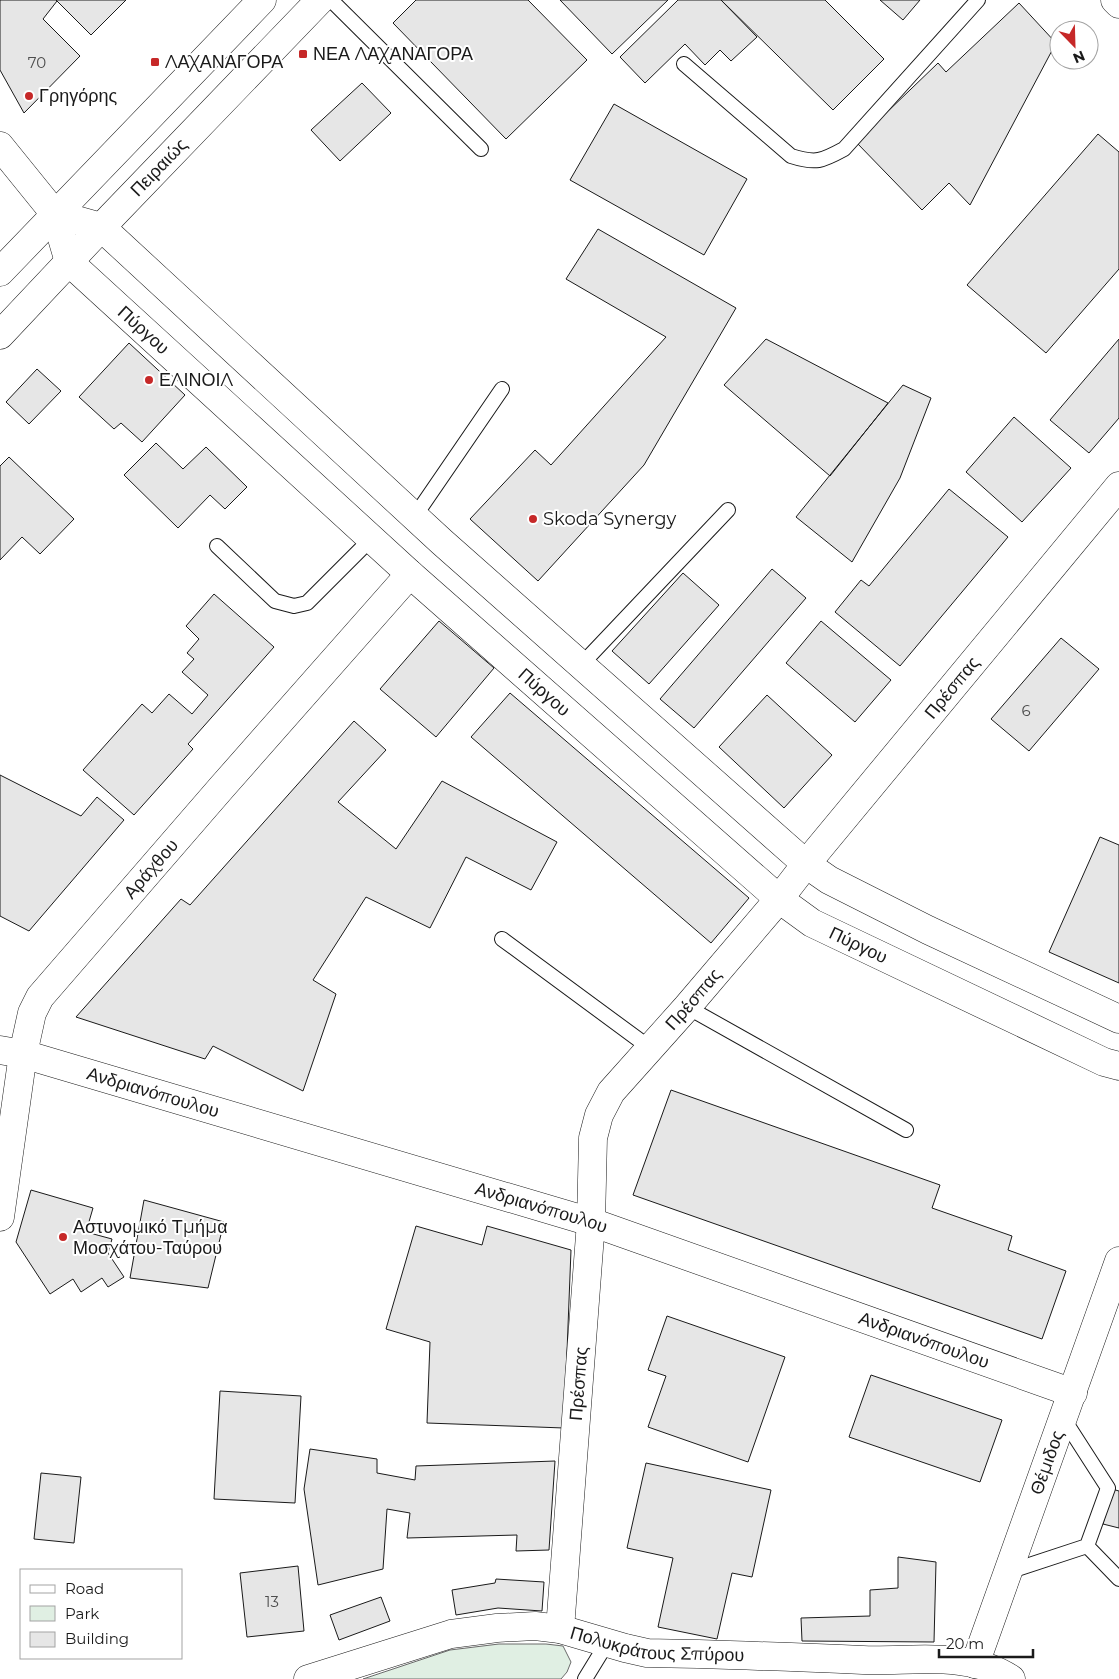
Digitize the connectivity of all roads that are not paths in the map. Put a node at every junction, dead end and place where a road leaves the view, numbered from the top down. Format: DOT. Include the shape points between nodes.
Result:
graph roads {
  1 [pos="262,0"];
  2 [pos="320,0"];
  3 [pos="331,0"];
  4 [pos="978,0"];
  5 [pos="1115,0"];
  6 [pos="1119,4"];
  7 [pos="684,64"];
  8 [pos="0,146"];
  9 [pos="481,149"];
  10 [pos="55,214"];
  11 [pos="101,227"];
  12 [pos="69,262"];
  13 [pos="0,272"];
  14 [pos="0,335"];
  15 [pos="502,390"];
  16 [pos="1119,486"];
  17 [pos="728,510"];
  18 [pos="415,516"];
  19 [pos="371,538"];
  20 [pos="217,546"];
  21 [pos="410,574"];
  22 [pos="581,665"];
  23 [pos="806,864"];
  24 [pos="778,899"];
  25 [pos="502,939"];
  26 [pos="687,1007"];
  27 [pos="1119,1019"];
  28 [pos="650,1048"];
  29 [pos="11,1052"];
  30 [pos="1119,1066"];
  31 [pos="906,1130"];
  32 [pos="0,1216"];
  33 [pos="592,1222"];
  34 [pos="1119,1262"];
  35 [pos="1068,1406"];
  36 [pos="1087,1546"];
  37 [pos="1008,1572"];
  38 [pos="1119,1579"];
  39 [pos="560,1629"];
  40 [pos="607,1642"];
  41 [pos="975,1664"];
  42 [pos="308,1679"];
  43 [pos="585,1679"];
  44 [pos="1011,1679"];
  1 -- 10 [label="street"];
  2 -- 11 [label="street, Πειραιώς"];
  3 -- 9 [label="lane"];
  4 -- 7 [label="lane" via="844,149 827,158 808,161 791,156"];
  5 -- 6 [label="street"];
  8 -- 10 [label="street"];
  10 -- 11 [label="street"];
  10 -- 12 [label="street"];
  10 -- 13 [label="street"];
  11 -- 12 [label="street, Πειραιώς"];
  11 -- 18 [label="street"];
  12 -- 14 [label="street, Πειραιώς"];
  12 -- 19 [label="street, Πύργου"];
  15 -- 18 [label="lane"];
  16 -- 23 [label="street, Πρέσπας"];
  17 -- 22 [label="lane"];
  18 -- 22 [label="street"];
  19 -- 20 [label="lane" via="307,602 294,606 275,601"];
  19 -- 21 [label="street, Πύργου"];
  21 -- 24 [label="street, Πύργου"];
  21 -- 29 [label="street, Αράχθου" via="40,998"];
  22 -- 23 [label="street"];
  23 -- 24 [label="street, Πρέσπας"];
  23 -- 27 [label="street" via="829,880 928,930"];
  24 -- 26 [label="street, Πρέσπας"];
  24 -- 30 [label="street, Πύργου" via="812,923 1104,1062"];
  25 -- 28 [label="lane"];
  26 -- 28 [label="street, Πρέσπας"];
  26 -- 31 [label="lane"];
  28 -- 33 [label="street, Πρέσπας" via="611,1092 599,1115 593,1138"];
  29 -- 32 [label="street, Αράχθου"];
  29 -- 33 [label="street, Ανδριανόπουλου"];
  33 -- 35 [label="street, Ανδριανόπουλου"];
  33 -- 39 [label="street, Πρέσπας"];
  34 -- 35 [label="street, Θέμιδος"];
  35 -- 36 [label="lane" via="1108,1488"];
  35 -- 37 [label="street, Θέμιδος"];
  36 -- 37 [label="lane"];
  36 -- 38 [label="lane"];
  37 -- 41 [label="street, Θέμιδος"];
  39 -- 40 [label="street, Πολυκράτους Σπύρου"];
  39 -- 42 [label="street, Πολυκράτους Σπύρου" via="525,1626 451,1634"];
  40 -- 41 [label="street, Πολυκράτους Σπύρου" via="647,1653 931,1659"];
  40 -- 43 [label="lane"];
  41 -- 44 [label="street, Πολυκράτους Σπύρου"];
}
